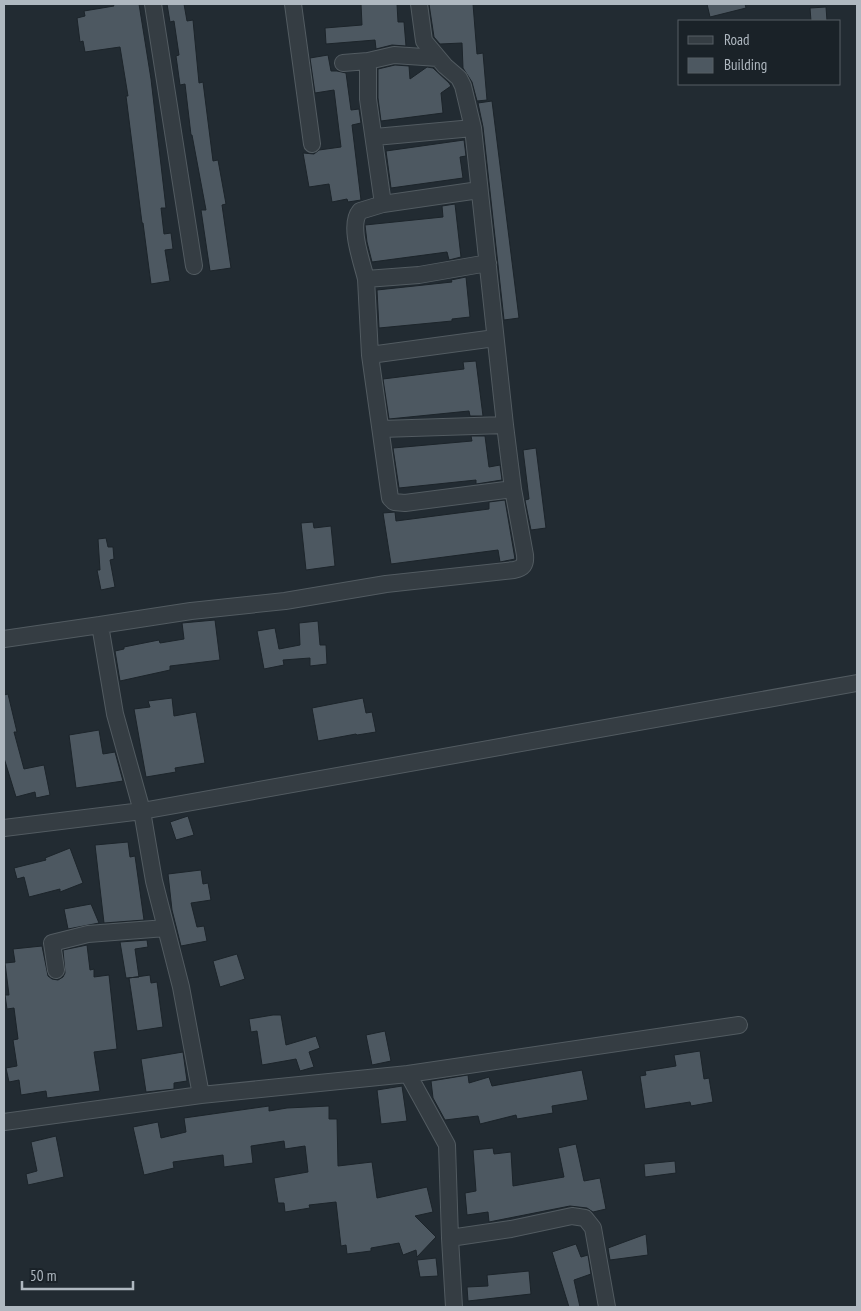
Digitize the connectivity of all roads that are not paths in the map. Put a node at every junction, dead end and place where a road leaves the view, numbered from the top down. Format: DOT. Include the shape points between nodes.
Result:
graph roads {
  1 [pos="153,4"];
  2 [pos="293,4"];
  3 [pos="419,4"];
  4 [pos="438,58"];
  5 [pos="368,61"];
  6 [pos="343,63"];
  7 [pos="473,128"];
  8 [pos="374,137"];
  9 [pos="312,144"];
  10 [pos="479,190"];
  11 [pos="384,204"];
  12 [pos="488,263"];
  13 [pos="194,266"];
  14 [pos="366,279"];
  15 [pos="495,338"];
  16 [pos="370,355"];
  17 [pos="504,425"];
  18 [pos="381,429"];
  19 [pos="513,489"];
  20 [pos="100,625"];
  21 [pos="4,640"];
  22 [pos="857,683"];
  23 [pos="142,811"];
  24 [pos="4,828"];
  25 [pos="166,928"];
  26 [pos="56,970"];
  27 [pos="739,1025"];
  28 [pos="408,1074"];
  29 [pos="201,1095"];
  30 [pos="4,1122"];
  31 [pos="450,1238"];
  32 [pos="454,1307"];
  33 [pos="607,1307"];
  1 -- 13 [label="street"];
  2 -- 9 [label="street"];
  3 -- 4 [label="street" via="424,41"];
  4 -- 5 [label="street" via="394,55"];
  4 -- 7 [label="street" via="464,86"];
  5 -- 6 [label="street"];
  5 -- 8 [label="street" via="368,99"];
  7 -- 8 [label="street"];
  7 -- 10 [label="street"];
  8 -- 11 [label="street"];
  10 -- 11 [label="street"];
  10 -- 12 [label="street"];
  11 -- 14 [label="street" via="360,211 355,221"];
  12 -- 14 [label="street" via="419,275"];
  12 -- 15 [label="street"];
  14 -- 16 [label="street"];
  15 -- 16 [label="street"];
  15 -- 17 [label="street"];
  16 -- 18 [label="street"];
  17 -- 18 [label="street"];
  17 -- 19 [label="street"];
  18 -- 19 [label="street" via="390,498 394,502"];
  19 -- 20 [label="street" via="525,555 525,564 519,569 386,584"];
  20 -- 21 [label="street"];
  20 -- 23 [label="street" via="115,714"];
  22 -- 23 [label="street"];
  23 -- 24 [label="street"];
  23 -- 25 [label="street"];
  25 -- 26 [label="street" via="88,934 52,943"];
  25 -- 29 [label="street" via="181,987"];
  27 -- 28 [label="street"];
  28 -- 29 [label="street"];
  28 -- 31 [label="street" via="448,1145"];
  29 -- 30 [label="street"];
  31 -- 32 [label="street"];
  31 -- 33 [label="street" via="572,1216 585,1218 593,1228"];
}
